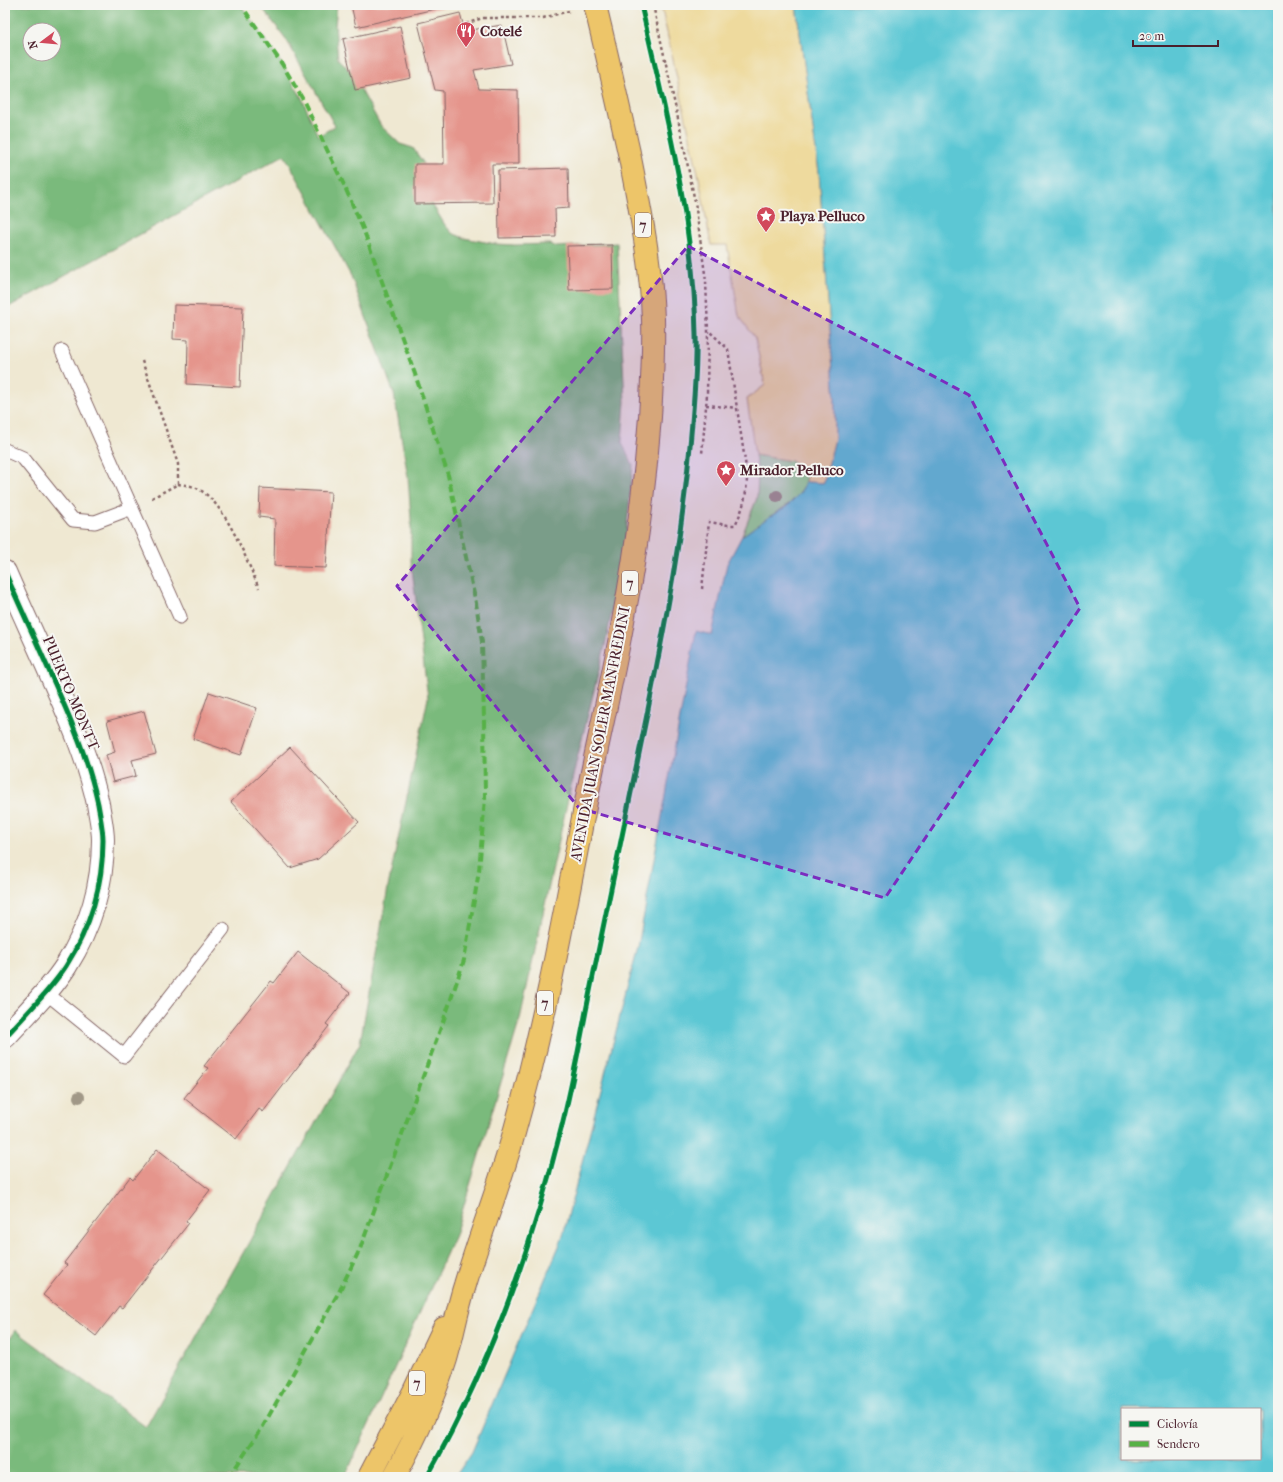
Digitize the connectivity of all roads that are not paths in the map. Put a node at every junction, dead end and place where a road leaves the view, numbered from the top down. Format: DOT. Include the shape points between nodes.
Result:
graph roads {
  1 [pos="596,5"];
  2 [pos="62,351"];
  3 [pos="5,450"];
  4 [pos="132,508"];
  5 [pos="5,572"];
  6 [pos="180,617"];
  7 [pos="223,928"];
  8 [pos="45,992"];
  9 [pos="5,1037"];
  10 [pos="464,1287"];
  11 [pos="369,1477"];
  12 [pos="394,1477"];
  1 -- 10 [label="highway, AVENIDA JUAN SOLER MANFREDINI / 7" via="648,253 653,321 647,450 624,619 567,905 529,1078 513,1138"];
  2 -- 4 [label="lane"];
  3 -- 4 [label="lane" via="23,458 73,520 95,522"];
  4 -- 6 [label="lane"];
  5 -- 8 [label="street, PUERTO MONTT" via="84,752 93,783 103,838 99,890 91,916 66,966"];
  7 -- 8 [label="lane" via="124,1056"];
  8 -- 9 [label="street, PUERTO MONTT"];
  10 -- 11 [label="highway, AVENIDA JUAN SOLER MANFREDINI / 7"];
  10 -- 12 [label="highway, AVENIDA JUAN SOLER MANFREDINI / 7" via="434,1395"];
}
